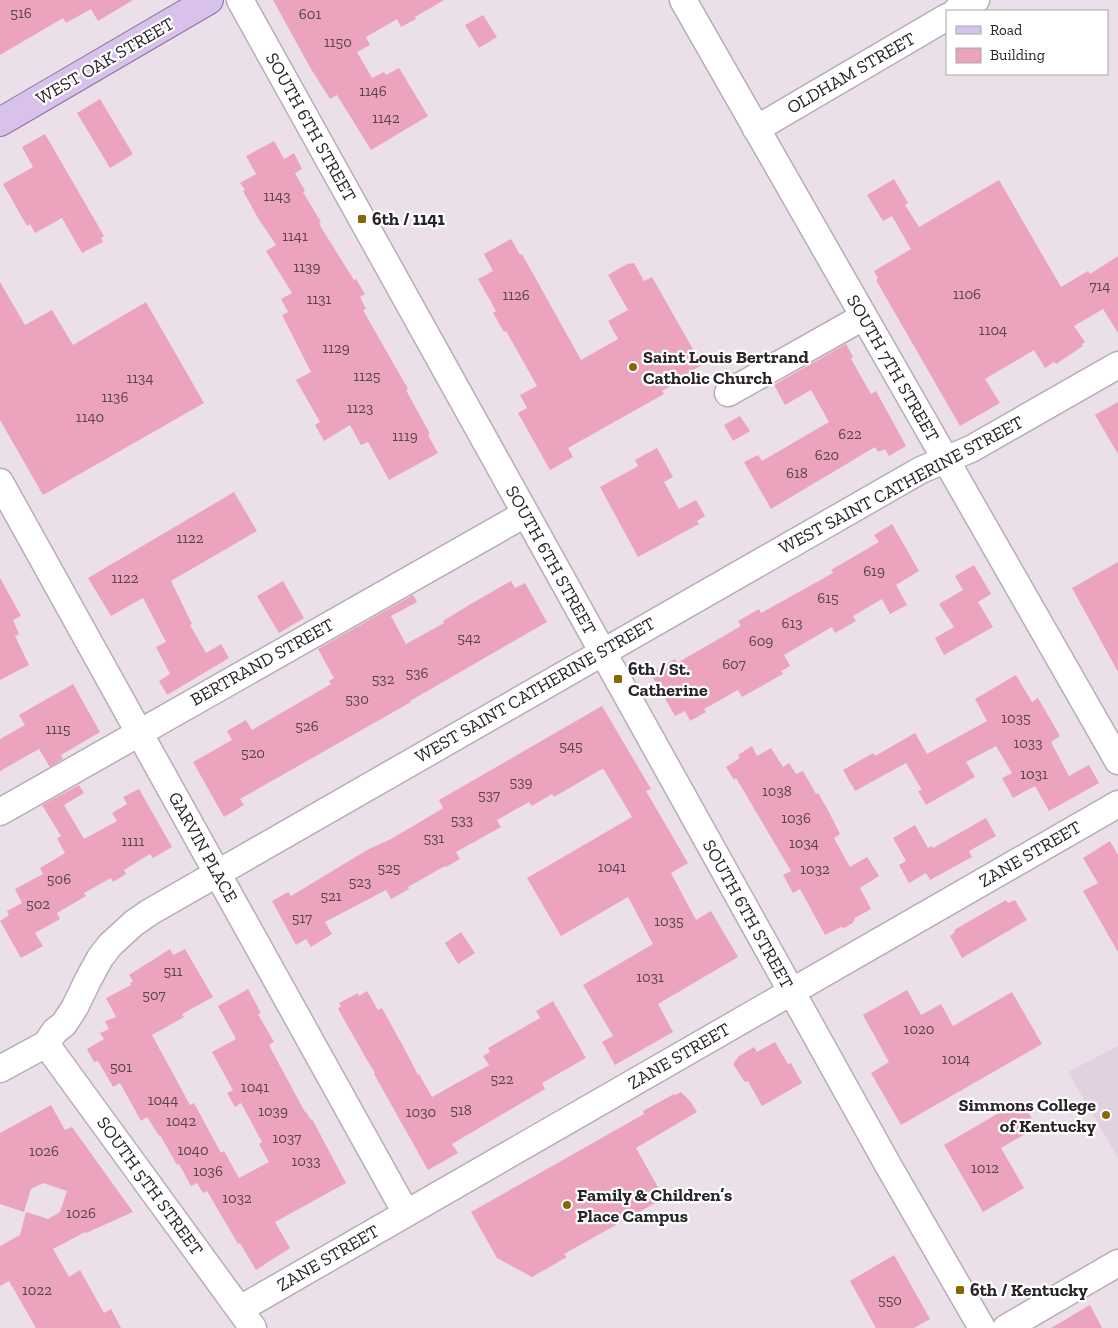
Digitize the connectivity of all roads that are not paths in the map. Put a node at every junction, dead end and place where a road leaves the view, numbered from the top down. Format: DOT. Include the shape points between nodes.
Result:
graph roads {
  1 [pos="210,0"];
  2 [pos="240,0"];
  3 [pos="683,0"];
  4 [pos="976,0"];
  5 [pos="958,10"];
  6 [pos="946,18"];
  7 [pos="0,122"];
  8 [pos="756,129"];
  9 [pos="864,317"];
  10 [pos="1118,365"];
  11 [pos="728,393"];
  12 [pos="945,460"];
  13 [pos="0,482"];
  14 [pos="525,514"];
  15 [pos="602,652"];
  16 [pos="139,732"];
  17 [pos="1118,762"];
  18 [pos="1118,804"];
  19 [pos="0,812"];
  20 [pos="217,874"];
  21 [pos="791,992"];
  22 [pos="46,1044"];
  23 [pos="0,1068"];
  24 [pos="406,1213"];
  25 [pos="1118,1263"];
  26 [pos="246,1319"];
  27 [pos="982,1328"];
  28 [pos="1006,1328"];
  1 -- 7 [label="main road, WEST OAK STREET"];
  2 -- 14 [label="street, SOUTH 6TH STREET"];
  3 -- 8 [label="street, SOUTH 7TH STREET"];
  4 -- 5 [label="street"];
  6 -- 8 [label="street, OLDHAM STREET"];
  8 -- 9 [label="street, SOUTH 7TH STREET"];
  9 -- 11 [label="street"];
  9 -- 12 [label="street, SOUTH 7TH STREET"];
  10 -- 12 [label="street, WEST SAINT CATHERINE STREET" via="971,449"];
  12 -- 15 [label="street, WEST SAINT CATHERINE STREET" via="921,470"];
  12 -- 17 [label="street, SOUTH 7TH STREET"];
  13 -- 16 [label="street, GARVIN PLACE"];
  14 -- 15 [label="street, SOUTH 6TH STREET"];
  14 -- 16 [label="street, BERTRAND STREET"];
  15 -- 20 [label="street, WEST SAINT CATHERINE STREET"];
  15 -- 21 [label="street, SOUTH 6TH STREET"];
  16 -- 19 [label="street, BERTRAND STREET"];
  16 -- 20 [label="street, GARVIN PLACE"];
  18 -- 21 [label="street, ZANE STREET"];
  20 -- 22 [label="street, WEST SAINT CATHERINE STREET" via="150,912 121,934 100,958 75,1007"];
  20 -- 24 [label="street, GARVIN PLACE"];
  21 -- 24 [label="street, ZANE STREET"];
  21 -- 27 [label="street, SOUTH 6TH STREET"];
  22 -- 23 [label="street, WEST SAINT CATHERINE STREET"];
  22 -- 26 [label="street, SOUTH 5TH STREET"];
  24 -- 26 [label="street, ZANE STREET"];
  25 -- 28 [label="street"];
}
